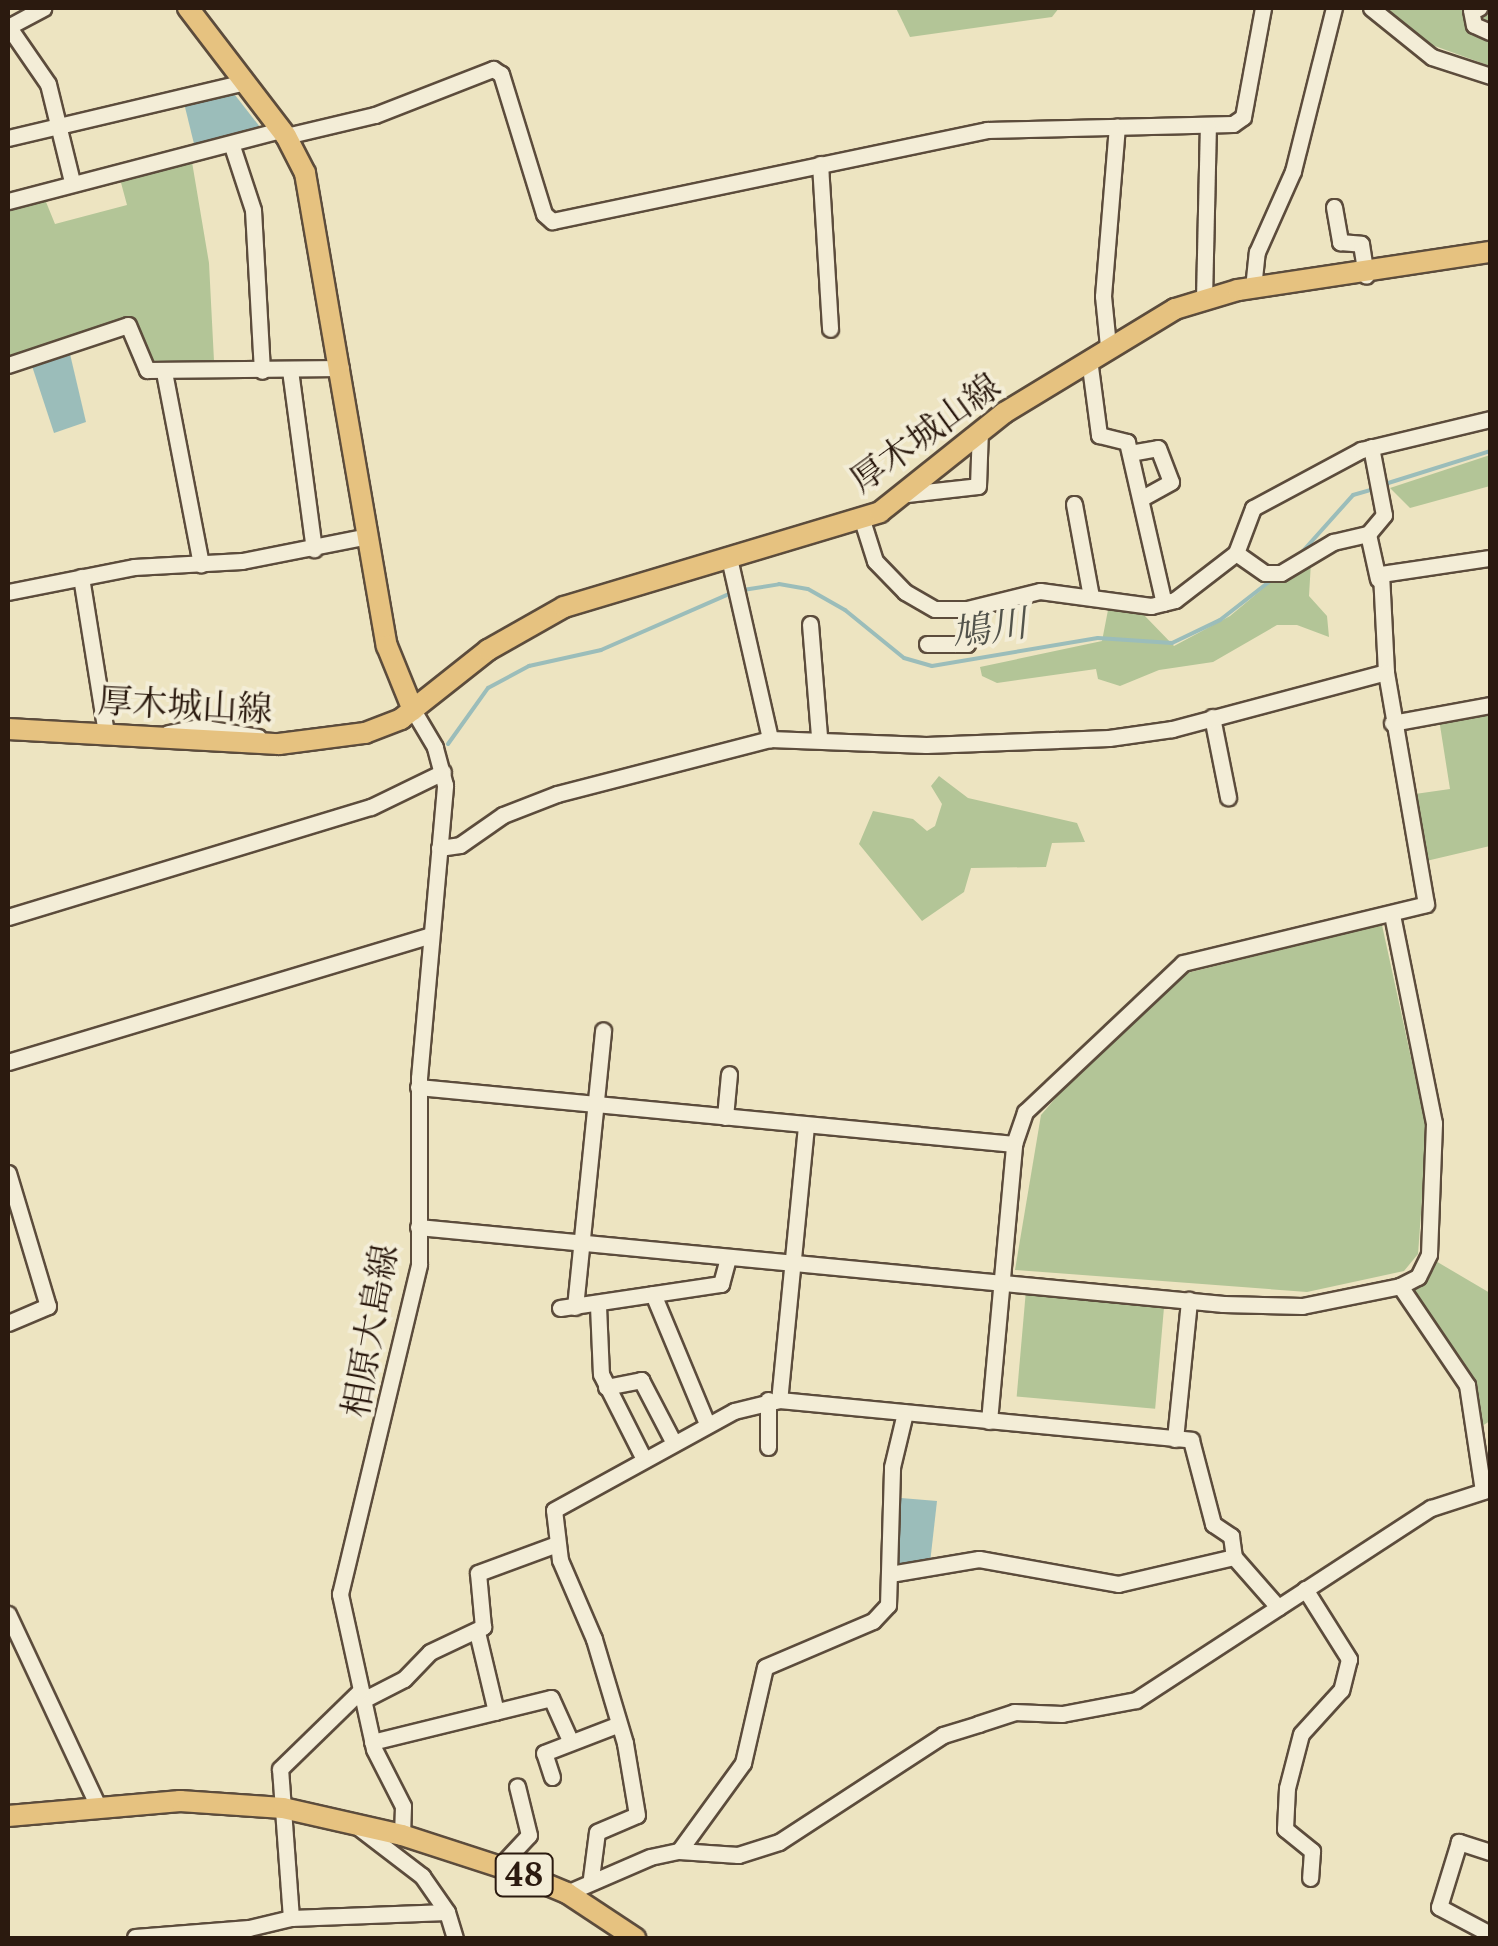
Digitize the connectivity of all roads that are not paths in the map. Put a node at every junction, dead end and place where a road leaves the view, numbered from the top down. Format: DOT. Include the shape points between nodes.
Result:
graph roads {
  1 [pos="188,8"];
  2 [pos="1263,8"];
  3 [pos="1334,8"];
  4 [pos="1370,8"];
  5 [pos="1479,8"];
  6 [pos="37,9"];
  7 [pos="8,27"];
  8 [pos="1490,32"];
  9 [pos="1490,76"];
  10 [pos="245,82"];
  11 [pos="59,124"];
  12 [pos="1208,125"];
  13 [pos="1117,127"];
  14 [pos="284,133"];
  15 [pos="8,138"];
  16 [pos="232,146"];
  17 [pos="820,164"];
  18 [pos="72,182"];
  19 [pos="8,201"];
  20 [pos="1334,207"];
  21 [pos="1490,252"];
  22 [pos="1366,276"];
  23 [pos="1253,288"];
  24 [pos="1204,299"];
  25 [pos="830,329"];
  26 [pos="1108,346"];
  27 [pos="1089,359"];
  28 [pos="8,365"];
  29 [pos="341,368"];
  30 [pos="262,370"];
  31 [pos="290,370"];
  32 [pos="164,372"];
  33 [pos="1490,418"];
  34 [pos="980,430"];
  35 [pos="1372,448"];
  36 [pos="1130,454"];
  37 [pos="906,494"];
  38 [pos="1144,497"];
  39 [pos="1074,504"];
  40 [pos="862,520"];
  41 [pos="1368,534"];
  42 [pos="368,536"];
  43 [pos="314,548"];
  44 [pos="1236,553"];
  45 [pos="729,558"];
  46 [pos="1490,558"];
  47 [pos="201,564"];
  48 [pos="81,577"];
  49 [pos="1378,579"];
  50 [pos="8,592"];
  51 [pos="1092,597"];
  52 [pos="1164,604"];
  53 [pos="966,609"];
  54 [pos="810,624"];
  55 [pos="927,644"];
  56 [pos="1386,672"];
  57 [pos="1490,705"];
  58 [pos="414,710"];
  59 [pos="1212,718"];
  60 [pos="1392,724"];
  61 [pos="8,728"];
  62 [pos="106,734"];
  63 [pos="819,736"];
  64 [pos="770,738"];
  65 [pos="443,772"];
  66 [pos="1228,797"];
  67 [pos="439,848"];
  68 [pos="1392,914"];
  69 [pos="8,916"];
  70 [pos="430,935"];
  71 [pos="603,1030"];
  72 [pos="8,1062"];
  73 [pos="728,1074"];
  74 [pos="418,1087"];
  75 [pos="596,1105"];
  76 [pos="725,1116"];
  77 [pos="806,1126"];
  78 [pos="1014,1144"];
  79 [pos="8,1174"];
  80 [pos="418,1227"];
  81 [pos="582,1243"];
  82 [pos="728,1256"];
  83 [pos="794,1263"];
  84 [pos="1001,1283"];
  85 [pos="1400,1286"];
  86 [pos="653,1294"];
  87 [pos="1188,1300"];
  88 [pos="598,1306"];
  89 [pos="8,1324"];
  90 [pos="606,1387"];
  91 [pos="774,1400"];
  92 [pos="905,1413"];
  93 [pos="988,1421"];
  94 [pos="707,1424"];
  95 [pos="1176,1439"];
  96 [pos="674,1443"];
  97 [pos="768,1447"];
  98 [pos="644,1459"];
  99 [pos="1487,1490"];
  100 [pos="557,1544"];
  101 [pos="1234,1557"];
  102 [pos="890,1574"];
  103 [pos="1304,1589"];
  104 [pos="1278,1607"];
  105 [pos="8,1614"];
  106 [pos="477,1632"];
  107 [pos="362,1696"];
  108 [pos="496,1712"];
  109 [pos="619,1724"];
  110 [pos="568,1738"];
  111 [pos="372,1742"];
  112 [pos="552,1778"];
  113 [pos="517,1786"];
  114 [pos="98,1806"];
  115 [pos="283,1808"];
  116 [pos="8,1816"];
  117 [pos="356,1824"];
  118 [pos="402,1834"];
  119 [pos="679,1850"];
  120 [pos="1490,1852"];
  121 [pos="500,1866"];
  122 [pos="591,1878"];
  123 [pos="1310,1878"];
  124 [pos="567,1893"];
  125 [pos="447,1912"];
  126 [pos="290,1918"];
  127 [pos="1490,1934"];
  128 [pos="135,1937"];
  129 [pos="455,1938"];
  130 [pos="635,1938"];
  1 -- 10 [label="main road"];
  2 -- 12 [label="street" via="1243,117"];
  3 -- 23 [label="street" via="1293,171 1256,252"];
  4 -- 9 [label="street" via="1432,57"];
  5 -- 8 [label="street" via="1471,10 1474,25"];
  6 -- 7 [label="street"];
  7 -- 11 [label="street" via="48,84"];
  10 -- 11 [label="street"];
  10 -- 14 [label="main road"];
  11 -- 15 [label="street"];
  11 -- 18 [label="street"];
  12 -- 13 [label="street"];
  12 -- 24 [label="street"];
  13 -- 17 [label="street" via="987,130"];
  13 -- 26 [label="street" via="1103,296"];
  14 -- 16 [label="street"];
  14 -- 17 [label="street" via="375,115 493,68 552,221"];
  14 -- 29 [label="main road" via="311,191"];
  16 -- 18 [label="street"];
  16 -- 30 [label="street" via="253,210"];
  17 -- 25 [label="street"];
  18 -- 19 [label="street"];
  20 -- 22 [label="street" via="1340,242 1360,242"];
  21 -- 22 [label="main road, 厚木城山線"];
  22 -- 23 [label="main road, 厚木城山線"];
  23 -- 24 [label="main road, 厚木城山線"];
  24 -- 26 [label="main road, 厚木城山線"];
  26 -- 27 [label="main road, 厚木城山線"];
  27 -- 34 [label="main road, 厚木城山線"];
  27 -- 36 [label="street" via="1099,436 1124,438"];
  28 -- 32 [label="street" via="128,326 141,366"];
  29 -- 31 [label="street"];
  29 -- 42 [label="main road"];
  30 -- 31 [label="street"];
  30 -- 32 [label="street"];
  31 -- 43 [label="street"];
  32 -- 47 [label="street"];
  33 -- 35 [label="street"];
  34 -- 37 [label="main road, 厚木城山線"];
  34 -- 37 [label="street" via="978,486"];
  35 -- 41 [label="street" via="1383,518"];
  35 -- 44 [label="street" via="1253,508"];
  36 -- 38 [label="street"];
  36 -- 38 [label="street" via="1158,448 1170,482"];
  37 -- 40 [label="main road, 厚木城山線"];
  38 -- 52 [label="street" via="1148,551"];
  39 -- 51 [label="street"];
  40 -- 45 [label="main road, 厚木城山線"];
  40 -- 53 [label="street" via="872,557 905,592 936,609"];
  41 -- 44 [label="street" via="1333,542 1275,574"];
  41 -- 49 [label="street"];
  42 -- 43 [label="street"];
  42 -- 58 [label="main road" via="392,663"];
  43 -- 47 [label="street"];
  44 -- 52 [label="street"];
  45 -- 58 [label="main road, 厚木城山線" via="604,592 540,619"];
  45 -- 64 [label="street"];
  46 -- 49 [label="street" via="1389,570"];
  47 -- 48 [label="street"];
  48 -- 50 [label="street"];
  48 -- 62 [label="street"];
  49 -- 56 [label="street"];
  51 -- 52 [label="street"];
  51 -- 53 [label="street" via="1040,591"];
  53 -- 55 [label="street" via="967,644"];
  54 -- 63 [label="street"];
  56 -- 59 [label="street"];
  56 -- 60 [label="street"];
  57 -- 60 [label="street"];
  58 -- 62 [label="main road, 厚木城山線" via="354,736 279,744"];
  58 -- 65 [label="street, 相原大島線"];
  59 -- 63 [label="street" via="1061,742 926,745"];
  59 -- 66 [label="street"];
  60 -- 68 [label="street" via="1426,899"];
  61 -- 62 [label="main road, 厚木城山線"];
  63 -- 64 [label="street"];
  64 -- 67 [label="street" via="556,794 502,815 460,845"];
  65 -- 67 [label="street, 相原大島線"];
  65 -- 69 [label="street" via="371,808"];
  67 -- 70 [label="street, 相原大島線"];
  68 -- 78 [label="street" via="1183,963 1025,1112"];
  68 -- 85 [label="street" via="1434,1123 1429,1254 1418,1277"];
  70 -- 72 [label="street"];
  70 -- 74 [label="street, 相原大島線"];
  71 -- 75 [label="street"];
  73 -- 76 [label="street"];
  74 -- 75 [label="street"];
  74 -- 80 [label="street, 相原大島線"];
  75 -- 76 [label="street"];
  75 -- 81 [label="street"];
  76 -- 77 [label="street"];
  77 -- 78 [label="street"];
  77 -- 83 [label="street"];
  78 -- 84 [label="street"];
  79 -- 89 [label="street" via="48,1306"];
  80 -- 81 [label="street"];
  80 -- 107 [label="street, 相原大島線" via="418,1264 398,1366 340,1583"];
  81 -- 82 [label="street"];
  81 -- 88 [label="street" via="568,1308"];
  82 -- 83 [label="street"];
  82 -- 86 [label="street" via="721,1284"];
  83 -- 84 [label="street"];
  83 -- 91 [label="street"];
  84 -- 87 [label="street"];
  84 -- 93 [label="street"];
  85 -- 87 [label="street" via="1302,1306"];
  85 -- 99 [label="street" via="1468,1385"];
  86 -- 88 [label="street"];
  86 -- 94 [label="street"];
  87 -- 95 [label="street"];
  88 -- 90 [label="street"];
  90 -- 96 [label="street" via="641,1380"];
  90 -- 98 [label="street"];
  91 -- 92 [label="street"];
  91 -- 94 [label="street"];
  91 -- 97 [label="street"];
  92 -- 93 [label="street"];
  92 -- 102 [label="street" via="892,1466"];
  93 -- 95 [label="street"];
  94 -- 96 [label="street"];
  95 -- 101 [label="street" via="1195,1444 1205,1508 1231,1536"];
  96 -- 98 [label="street"];
  98 -- 100 [label="street" via="558,1506"];
  99 -- 103 [label="street" via="1430,1508"];
  100 -- 106 [label="street" via="478,1573 484,1619"];
  100 -- 109 [label="street"];
  101 -- 102 [label="street" via="1118,1584 978,1559"];
  101 -- 104 [label="street"];
  102 -- 119 [label="street" via="888,1605 873,1621 761,1673 743,1764"];
  103 -- 104 [label="street"];
  103 -- 123 [label="street" via="1349,1659 1341,1690 1301,1734 1287,1788 1285,1828 1310,1846"];
  104 -- 119 [label="street" via="1136,1700 1062,1714 1014,1712 944,1735 778,1842 738,1855"];
  105 -- 114 [label="street"];
  106 -- 107 [label="street" via="430,1652 404,1679"];
  106 -- 108 [label="street"];
  107 -- 111 [label="street, 相原大島線"];
  107 -- 115 [label="street" via="280,1769"];
  108 -- 110 [label="street" via="551,1698"];
  108 -- 111 [label="street"];
  109 -- 110 [label="street"];
  109 -- 122 [label="street" via="636,1815 597,1832"];
  110 -- 112 [label="street" via="544,1753"];
  111 -- 118 [label="street, 相原大島線" via="403,1806"];
  113 -- 121 [label="street" via="529,1835"];
  114 -- 115 [label="main road, 48" via="206,1801"];
  114 -- 116 [label="main road, 48"];
  115 -- 117 [label="main road, 48"];
  115 -- 126 [label="street"];
  117 -- 118 [label="main road, 48"];
  117 -- 125 [label="street" via="422,1876"];
  118 -- 121 [label="main road, 48"];
  119 -- 122 [label="street"];
  120 -- 127 [label="street" via="1459,1842 1439,1908"];
  121 -- 124 [label="main road, 48"];
  122 -- 124 [label="street"];
  124 -- 130 [label="main road, 48"];
  125 -- 126 [label="street"];
  125 -- 129 [label="street"];
  126 -- 128 [label="street" via="250,1928"];
}
